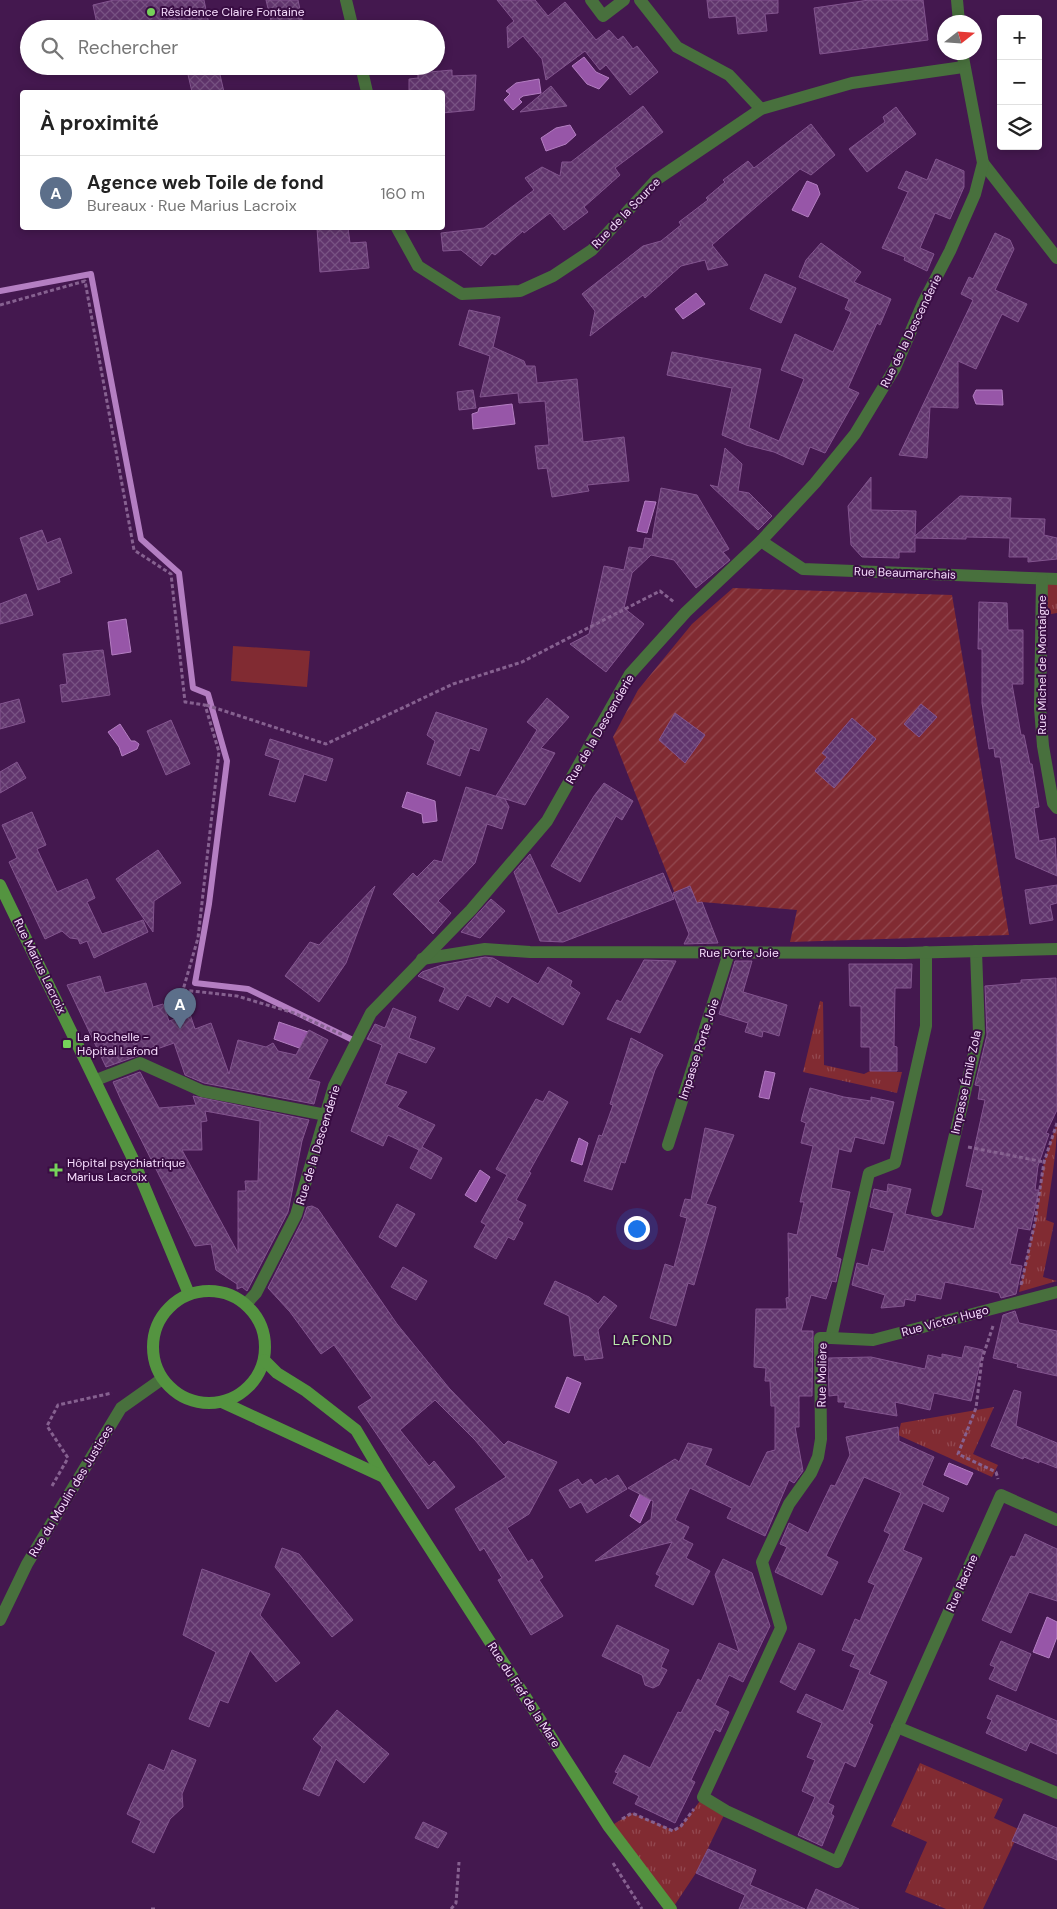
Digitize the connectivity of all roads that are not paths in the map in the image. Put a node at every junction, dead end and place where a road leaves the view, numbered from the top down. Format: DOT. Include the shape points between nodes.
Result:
graph roads {
  1 [pos="346,0"];
  2 [pos="591,0"];
  3 [pos="624,0"];
  4 [pos="640,0"];
  5 [pos="957,0"];
  6 [pos="958,15"];
  7 [pos="351,20"];
  8 [pos="963,60"];
  9 [pos="963,67"];
  10 [pos="363,75"];
  11 [pos="367,90"];
  12 [pos="761,109"];
  13 [pos="983,163"];
  14 [pos="398,230"];
  15 [pos="1057,258"];
  16 [pos="761,541"];
  17 [pos="1042,579"];
  18 [pos="1057,579"];
  19 [pos="1057,808"];
  20 [pos="0,885"];
  21 [pos="1057,949"];
  22 [pos="976,951"];
  23 [pos="926,952"];
  24 [pos="729,953"];
  25 [pos="422,959"];
  26 [pos="96,1080"];
  27 [pos="326,1115"];
  28 [pos="668,1145"];
  29 [pos="938,1212"];
  30 [pos="1057,1292"];
  31 [pos="189,1294"];
  32 [pos="246,1304"];
  33 [pos="831,1338"];
  34 [pos="264,1360"];
  35 [pos="162,1379"];
  36 [pos="222,1402"];
  37 [pos="384,1477"];
  38 [pos="1057,1520"];
  39 [pos="0,1620"];
  40 [pos="897,1727"];
  41 [pos="1057,1793"];
  42 [pos="726,1812"];
  43 [pos="671,1909"];
  1 -- 7 [label="street"];
  2 -- 3 [label="street" via="603,16"];
  4 -- 12 [label="street" via="677,47 729,75"];
  5 -- 6 [label="street"];
  8 -- 9 [label="street, Rue de la Descenderie"];
  9 -- 12 [label="street, Rue de la Source" via="852,83"];
  9 -- 13 [label="street, Rue de la Descenderie"];
  10 -- 11 [label="street"];
  12 -- 14 [label="street, Rue de la Source" via="656,180 592,250 553,276 520,291 462,294 418,266"];
  13 -- 15 [label="street"];
  13 -- 16 [label="street, Rue de la Descenderie" via="975,194 954,243 895,368 855,434"];
  16 -- 17 [label="street, Rue Beaumarchais" via="803,569"];
  16 -- 25 [label="street, Rue de la Descenderie" via="686,612 630,674 547,821 471,910"];
  17 -- 18 [label="street, Rue Beaumarchais"];
  17 -- 19 [label="street, Rue Michel de Montaigne" via="1042,746 1053,803"];
  20 -- 26 [label="main road, Rue Marius Lacroix"];
  21 -- 22 [label="street, Rue Porte Joie"];
  22 -- 23 [label="street, Rue Porte Joie"];
  22 -- 29 [label="street, Impasse Émile Zola" via="979,1033"];
  23 -- 24 [label="street, Rue Porte Joie"];
  23 -- 33 [label="street, Rue Molière" via="926,1026 895,1163 869,1173"];
  24 -- 25 [label="street, Rue Porte Joie" via="485,949"];
  24 -- 28 [label="street, Impasse Porte Joie"];
  25 -- 27 [label="street, Rue de la Descenderie" via="371,1013 334,1086"];
  26 -- 27 [label="street" via="140,1063 202,1091"];
  26 -- 31 [label="main road, Rue Marius Lacroix"];
  27 -- 32 [label="street, Rue de la Descenderie" via="296,1215 256,1293"];
  30 -- 33 [label="street, Rue Victor Hugo" via="873,1340"];
  31 -- 32 [label="main road" via="219,1291"];
  31 -- 35 [label="main road" via="173,1303 155,1332 153,1349"];
  32 -- 34 [label="main road" via="263,1329"];
  33 -- 42 [label="street, Rue Molière" via="820,1338 821,1439 818,1457 789,1504 762,1562 782,1628 703,1797"];
  34 -- 36 [label="main road" via="249,1387"];
  34 -- 37 [label="main road, Rue du Fief de la Mare" via="356,1430"];
  35 -- 36 [label="main road" via="189,1400 205,1404"];
  35 -- 39 [label="street, Rue du Moulin des Justices" via="121,1408 27,1564"];
  36 -- 37 [label="main road"];
  37 -- 43 [label="main road, Rue du Fief de la Mare" via="609,1827"];
  38 -- 40 [label="street, Rue Racine" via="1001,1495"];
  40 -- 41 [label="street"];
  40 -- 42 [label="street, Rue Racine" via="837,1862"];
}
